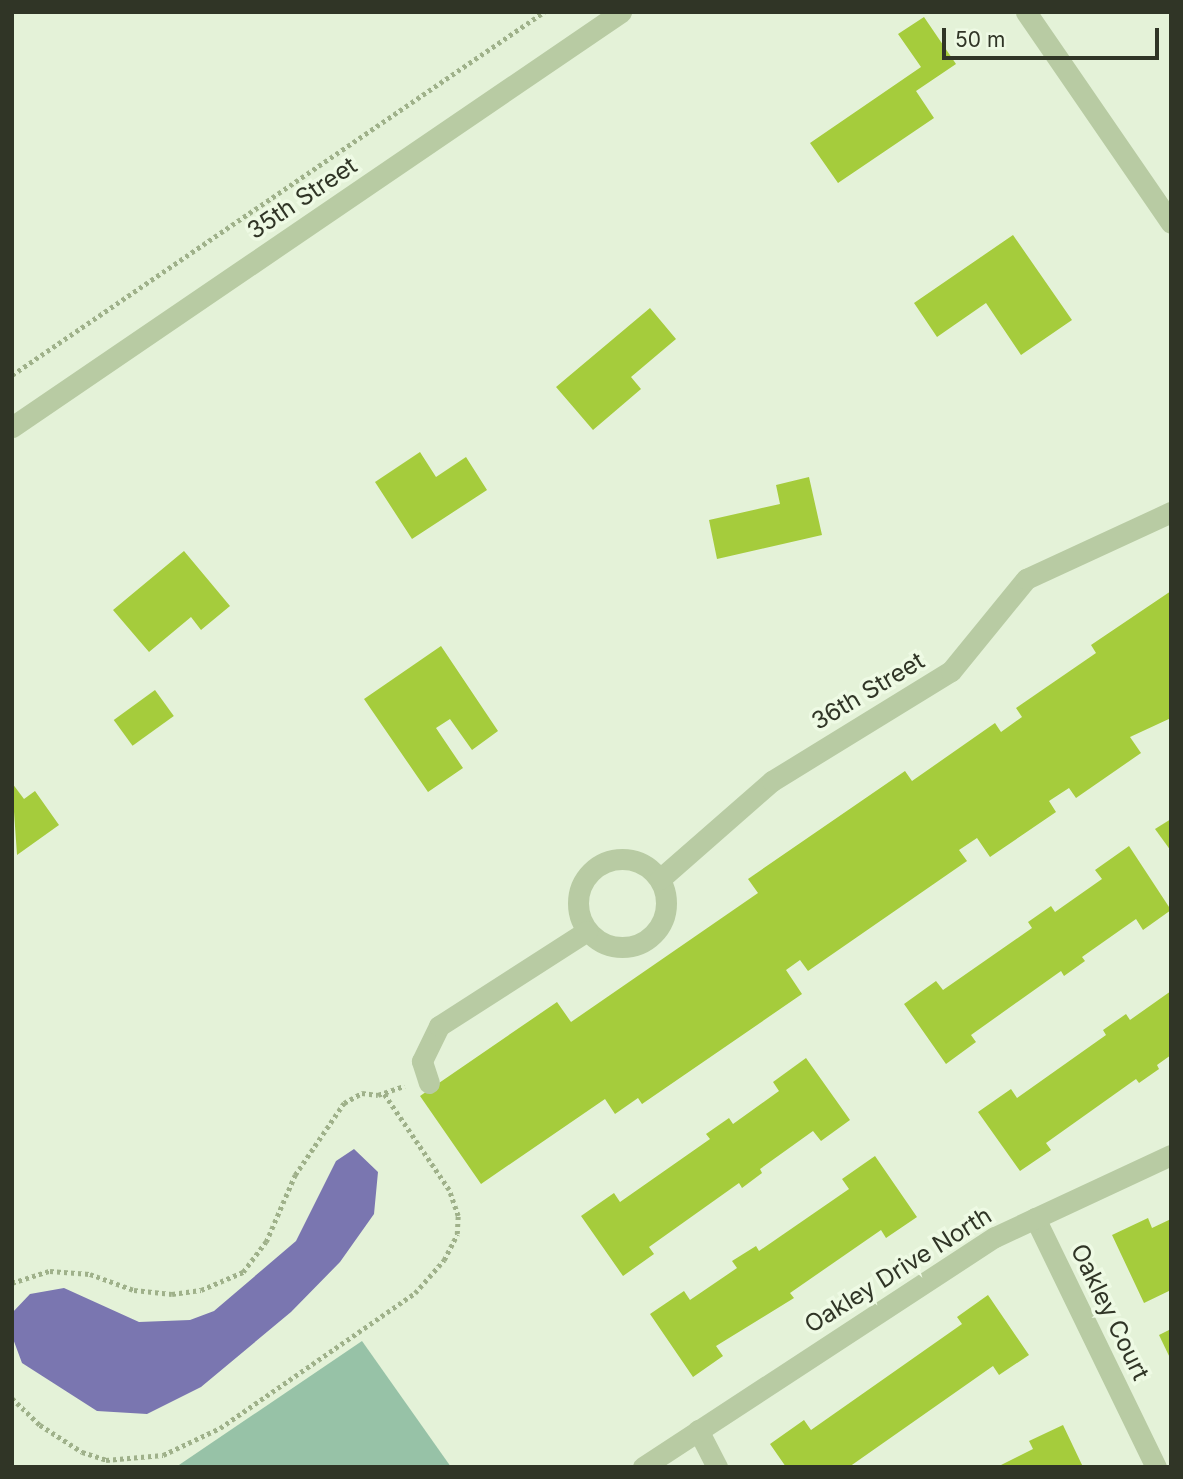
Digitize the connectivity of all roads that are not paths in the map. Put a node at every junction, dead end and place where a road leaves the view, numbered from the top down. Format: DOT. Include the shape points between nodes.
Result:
graph roads {
  1 [pos="621,12"];
  2 [pos="1026,12"];
  3 [pos="1171,223"];
  4 [pos="12,426"];
  5 [pos="1171,512"];
  6 [pos="660,879"];
  7 [pos="587,931"];
  8 [pos="429,1083"];
  9 [pos="1171,1155"];
  10 [pos="1035,1218"];
  11 [pos="698,1430"];
  12 [pos="643,1467"];
  13 [pos="717,1467"];
  14 [pos="1156,1467"];
  1 -- 4 [label="street, 35th Street"];
  2 -- 3 [label="street"];
  5 -- 6 [label="street, 36th Street" via="1026,579 951,671 772,781"];
  6 -- 7 [label="street" via="665,916 641,943 610,946"];
  6 -- 7 [label="street" via="632,859 597,866 579,892 578,906"];
  7 -- 8 [label="street" via="439,1026 422,1061"];
  9 -- 10 [label="street, Oakley Drive North"];
  10 -- 11 [label="street, Oakley Drive North" via="956,1261"];
  10 -- 14 [label="street, Oakley Court"];
  11 -- 12 [label="street, Oakley Drive North"];
  11 -- 13 [label="street"];
}
